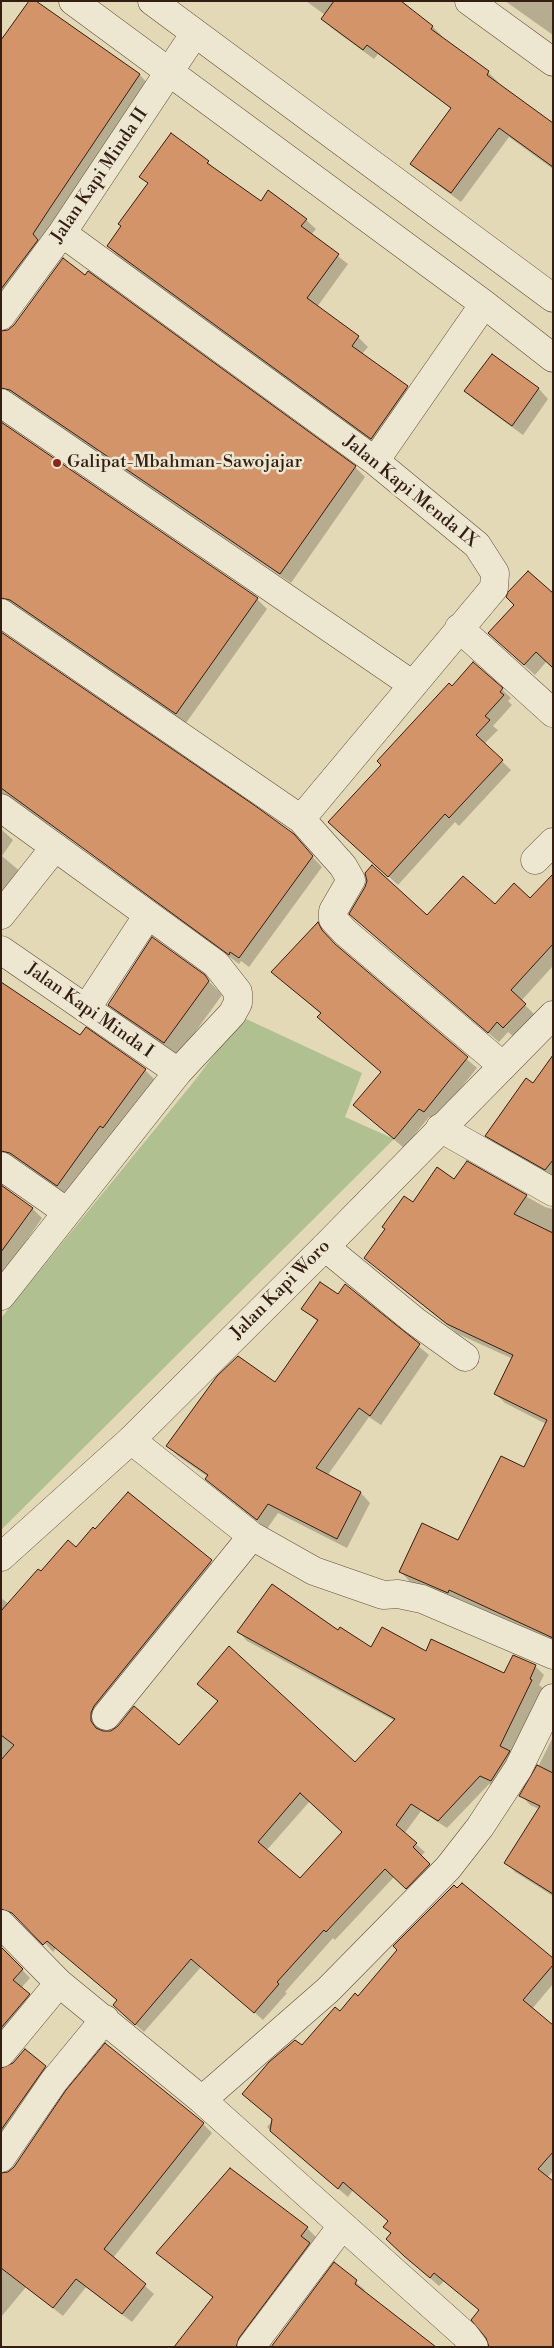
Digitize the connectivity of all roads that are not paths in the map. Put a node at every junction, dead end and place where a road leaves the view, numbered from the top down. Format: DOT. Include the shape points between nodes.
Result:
graph roads {
  1 [pos="73,1"];
  2 [pos="152,1"];
  3 [pos="469,1"];
  4 [pos="195,33"];
  5 [pos="553,62"];
  6 [pos="170,72"];
  7 [pos="62,233"];
  8 [pos="553,298"];
  9 [pos="484,304"];
  10 [pos="1,316"];
  11 [pos="553,358"];
  12 [pos="1,403"];
  13 [pos="375,461"];
  14 [pos="1,613"];
  15 [pos="459,628"];
  16 [pos="413,686"];
  17 [pos="553,713"];
  18 [pos="1,808"];
  19 [pos="301,819"];
  20 [pos="55,847"];
  21 [pos="1,915"];
  22 [pos="148,915"];
  23 [pos="1,950"];
  24 [pos="86,1009"];
  25 [pos="553,1015"];
  26 [pos="502,1066"];
  27 [pos="178,1072"];
  28 [pos="440,1128"];
  29 [pos="1,1166"];
  30 [pos="553,1192"];
  31 [pos="67,1212"];
  32 [pos="325,1247"];
  33 [pos="1,1296"];
  34 [pos="465,1357"];
  35 [pos="130,1440"];
  36 [pos="252,1536"];
  37 [pos="1,1557"];
  38 [pos="553,1655"];
  39 [pos="553,1698"];
  40 [pos="106,1716"];
  41 [pos="1,1924"];
  42 [pos="59,1983"];
  43 [pos="105,2019"];
  44 [pos="1,2053"];
  45 [pos="202,2100"];
  46 [pos="1,2158"];
  47 [pos="342,2226"];
  48 [pos="251,2347"];
  49 [pos="474,2347"];
  1 -- 6 [label="street"];
  2 -- 4 [label="street"];
  3 -- 5 [label="street"];
  4 -- 6 [label="street, Jalan Kapi Minda II"];
  4 -- 8 [label="street"];
  6 -- 7 [label="street, Jalan Kapi Minda II"];
  6 -- 9 [label="street"];
  7 -- 10 [label="street, Jalan Kapi Minda II"];
  7 -- 13 [label="street, Jalan Kapi Menda IX"];
  9 -- 11 [label="street"];
  9 -- 13 [label="street"];
  12 -- 16 [label="street"];
  13 -- 15 [label="street, Jalan Kapi Menda IX" via="477,546 490,562 495,573 494,588"];
  14 -- 19 [label="street"];
  15 -- 16 [label="street, Jalan Kapi Menda IX"];
  15 -- 17 [label="street"];
  16 -- 19 [label="street, Jalan Kapi Menda IX"];
  18 -- 20 [label="street"];
  19 -- 26 [label="street" via="343,866 351,880 333,912 333,919 344,932"];
  20 -- 21 [label="street"];
  20 -- 22 [label="street"];
  22 -- 24 [label="street"];
  22 -- 27 [label="street" via="216,964 238,992 238,1003 232,1014"];
  23 -- 24 [label="street, Jalan Kapi Minda I"];
  24 -- 27 [label="street, Jalan Kapi Minda I"];
  25 -- 26 [label="street, Jalan Kapi Woro"];
  26 -- 28 [label="street, Jalan Kapi Woro"];
  27 -- 31 [label="street"];
  28 -- 30 [label="street"];
  28 -- 32 [label="street, Jalan Kapi Woro"];
  29 -- 31 [label="street"];
  31 -- 33 [label="street"];
  32 -- 34 [label="street"];
  32 -- 35 [label="street, Jalan Kapi Woro"];
  35 -- 36 [label="street"];
  35 -- 37 [label="street, Jalan Kapi Woro"];
  36 -- 38 [label="street" via="314,1571 383,1595 398,1594 422,1599"];
  36 -- 40 [label="street"];
  39 -- 45 [label="street" via="518,1769 448,1868 328,1990"];
  41 -- 42 [label="street"];
  42 -- 43 [label="street"];
  42 -- 44 [label="street"];
  43 -- 45 [label="street"];
  43 -- 46 [label="street" via="54,2081"];
  45 -- 47 [label="street"];
  47 -- 48 [label="street"];
  47 -- 49 [label="street" via="465,2335"];
}
